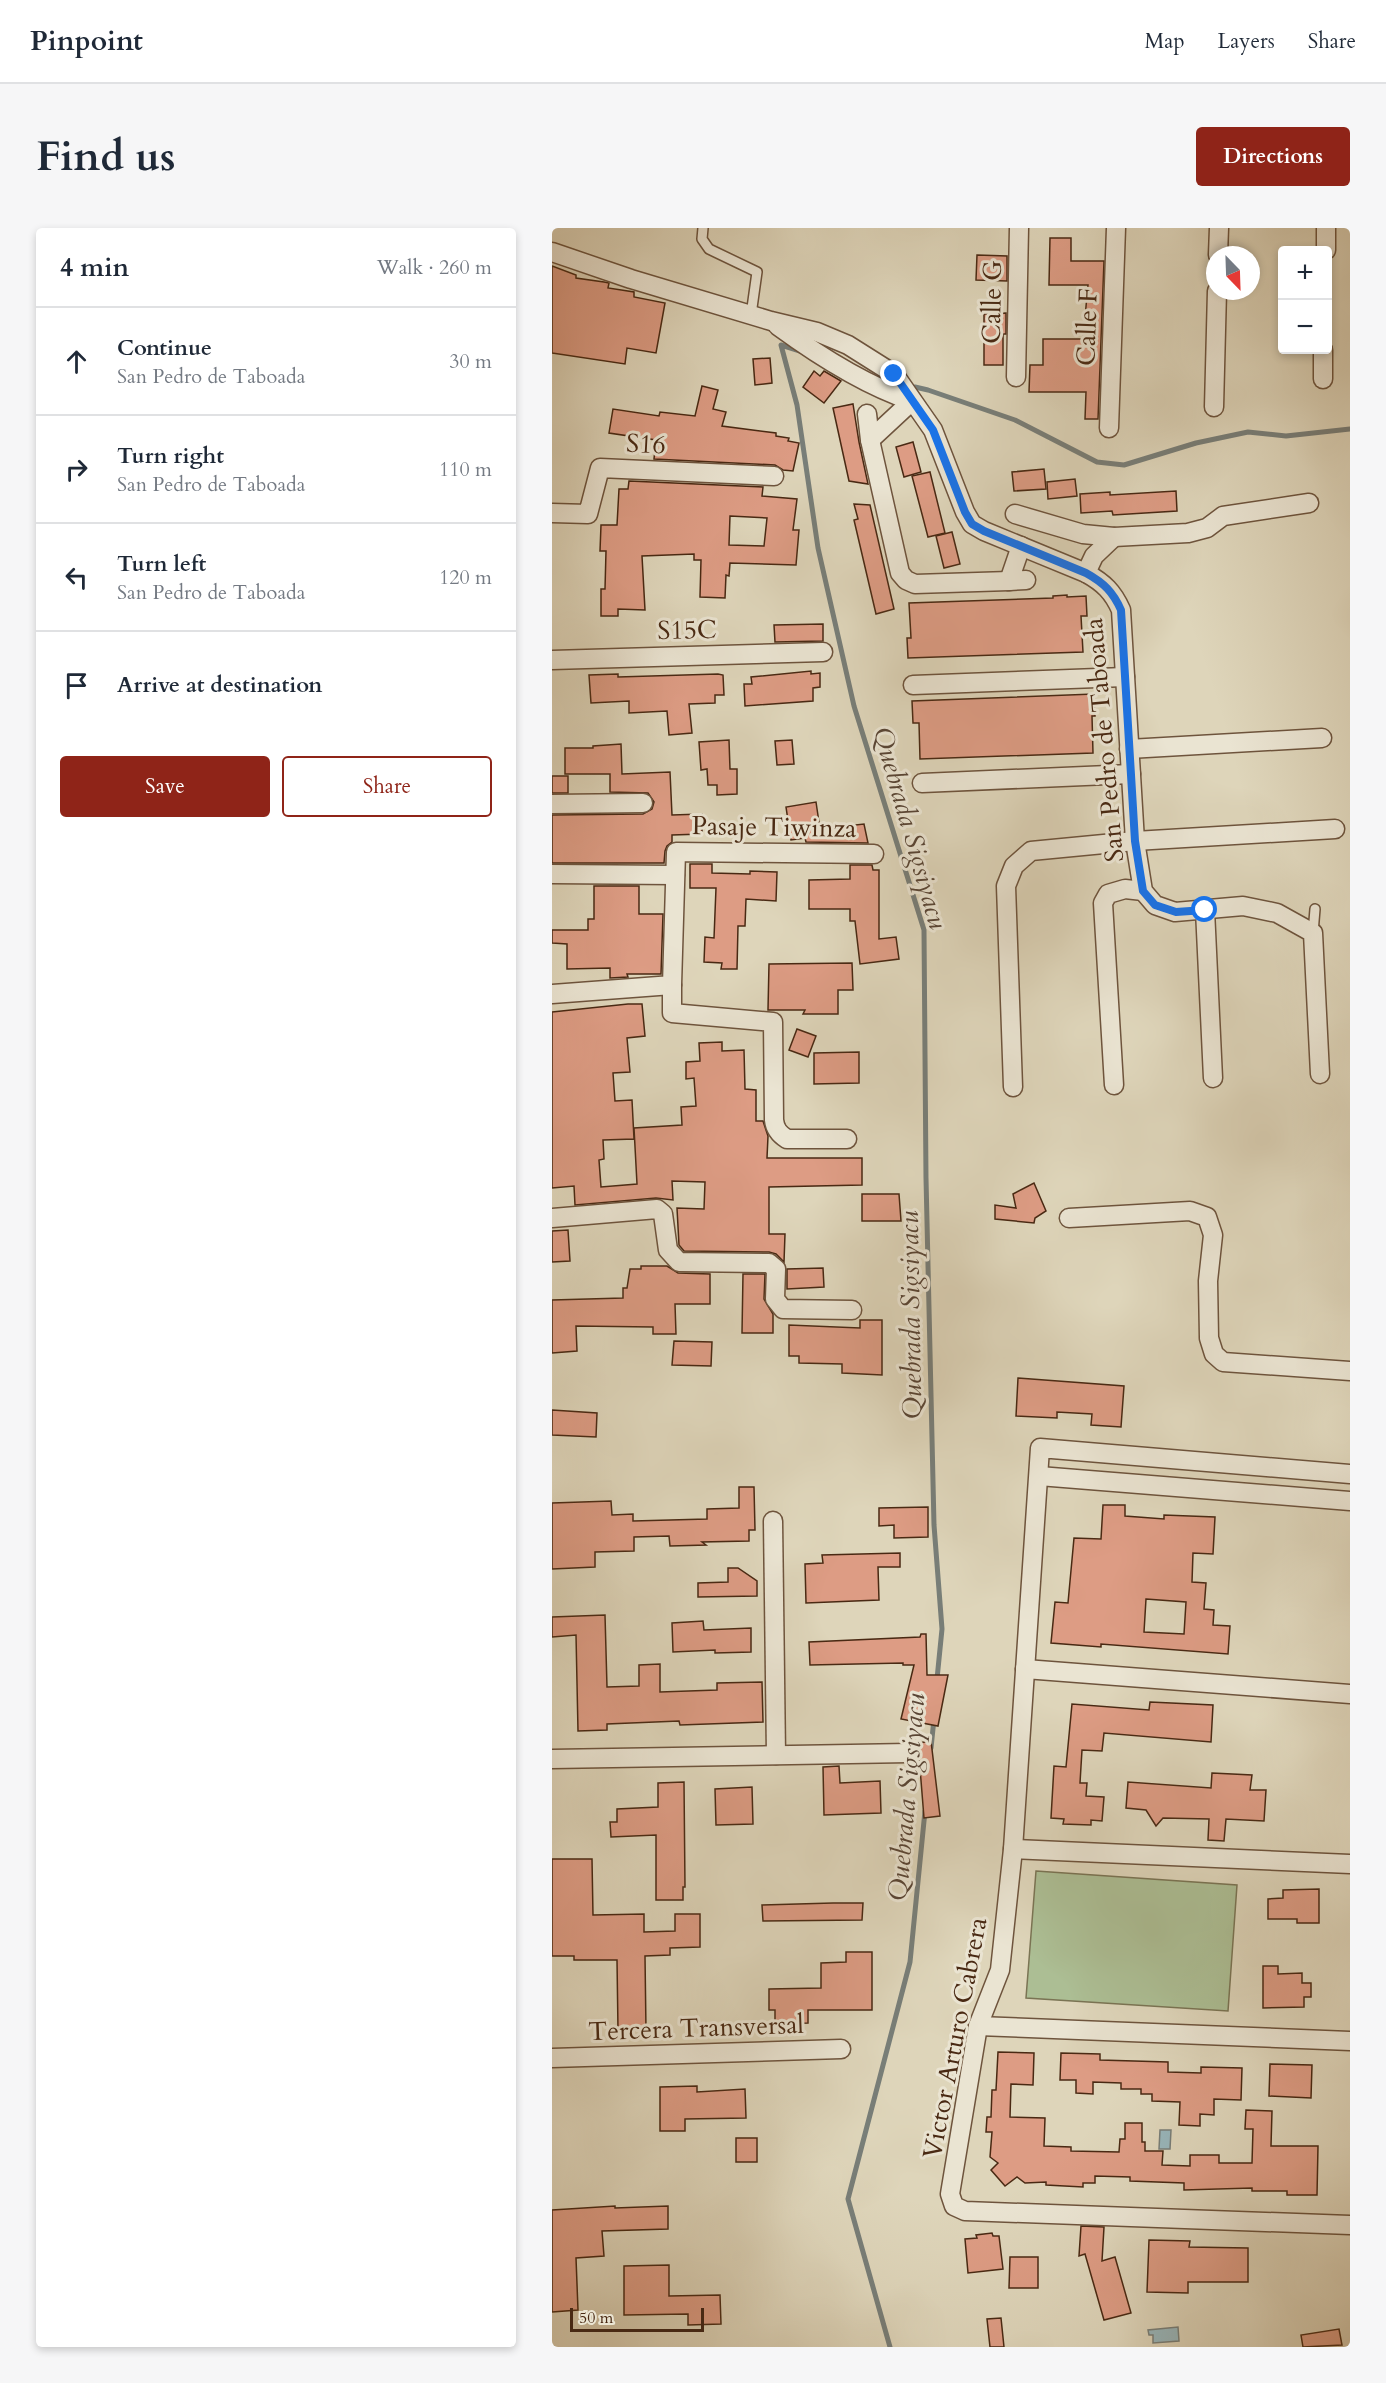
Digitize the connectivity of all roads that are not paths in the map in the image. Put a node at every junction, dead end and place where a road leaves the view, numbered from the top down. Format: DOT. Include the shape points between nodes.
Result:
graph roads {
  1 [pos="703,228"];
  2 [pos="1019,228"];
  3 [pos="1116,228"];
  4 [pos="1218,228"];
  5 [pos="1326,228"];
  6 [pos="1218,246"];
  7 [pos="1326,246"];
  8 [pos="552,252"];
  9 [pos="1217,300"];
  10 [pos="752,315"];
  11 [pos="1323,354"];
  12 [pos="1016,377"];
  13 [pos="1323,379"];
  14 [pos="912,401"];
  15 [pos="1214,406"];
  16 [pos="867,414"];
  17 [pos="1109,428"];
  18 [pos="870,440"];
  19 [pos="774,476"];
  20 [pos="1309,503"];
  21 [pos="552,513"];
  22 [pos="1015,514"];
  23 [pos="1114,537"];
  24 [pos="1021,546"];
  25 [pos="1086,573"];
  26 [pos="823,652"];
  27 [pos="552,660"];
  28 [pos="1125,677"];
  29 [pos="913,685"];
  30 [pos="1322,738"];
  31 [pos="1129,749"];
  32 [pos="1131,774"];
  33 [pos="922,783"];
  34 [pos="643,803"];
  35 [pos="552,804"];
  36 [pos="1335,829"];
  37 [pos="1135,841"];
  38 [pos="874,854"];
  39 [pos="552,874"];
  40 [pos="675,875"];
  41 [pos="1143,891"];
  42 [pos="1316,909"];
  43 [pos="1205,910"];
  44 [pos="1313,933"];
  45 [pos="672,985"];
  46 [pos="552,994"];
  47 [pos="1320,1074"];
  48 [pos="1213,1078"];
  49 [pos="1114,1085"];
  50 [pos="1013,1087"];
  51 [pos="847,1139"];
  52 [pos="552,1218"];
  53 [pos="1069,1218"];
  54 [pos="852,1310"];
  55 [pos="1350,1371"];
  56 [pos="1350,1474"];
  57 [pos="1039,1476"];
  58 [pos="1350,1501"];
  59 [pos="773,1521"];
  60 [pos="1025,1669"];
  61 [pos="1350,1694"];
  62 [pos="909,1753"];
  63 [pos="776,1755"];
  64 [pos="552,1759"];
  65 [pos="1013,1849"];
  66 [pos="1350,1864"];
  67 [pos="978,2026"];
  68 [pos="1350,2041"];
  69 [pos="841,2049"];
  70 [pos="552,2058"];
  71 [pos="1350,2225"];
  1 -- 10 [label="lane" via="702,239 709,249 757,272"];
  2 -- 12 [label="street, Calle G"];
  3 -- 17 [label="street, Calle F"];
  4 -- 6 [label="street"];
  5 -- 7 [label="street"];
  8 -- 10 [label="street, San Pedro de Taboada"];
  9 -- 15 [label="street"];
  10 -- 14 [label="street, San Pedro de Taboada" via="817,332 848,345 894,374"];
  11 -- 13 [label="street"];
  14 -- 18 [label="street"];
  14 -- 24 [label="street, San Pedro de Taboada" via="933,430 972,524"];
  16 -- 18 [label="street"];
  18 -- 24 [label="street" via="900,573 906,580 915,584 1018,580"];
  19 -- 21 [label="street, S16" via="600,468 588,514"];
  20 -- 23 [label="street" via="1223,516 1207,528 1188,533"];
  22 -- 23 [label="street" via="1083,534"];
  23 -- 25 [label="street" via="1094,556"];
  24 -- 25 [label="street, San Pedro de Taboada"];
  25 -- 28 [label="street, San Pedro de Taboada" via="1114,594 1121,610"];
  26 -- 27 [label="street, S15C"];
  28 -- 29 [label="street"];
  28 -- 31 [label="street, San Pedro de Taboada"];
  30 -- 31 [label="street"];
  31 -- 32 [label="street, San Pedro de Taboada"];
  32 -- 33 [label="street"];
  32 -- 37 [label="street, San Pedro de Taboada"];
  34 -- 35 [label="street"];
  36 -- 37 [label="street"];
  37 -- 41 [label="street, San Pedro de Taboada"];
  37 -- 50 [label="street" via="1032,850 1014,866 1006,886"];
  38 -- 40 [label="street, Pasaje Tiwinza" via="676,852"];
  39 -- 40 [label="street"];
  40 -- 45 [label="street, Pasaje Tiwinza"];
  41 -- 43 [label="street, San Pedro de Taboada" via="1155,905 1176,912"];
  41 -- 49 [label="street" via="1125,889 1108,894 1103,903"];
  42 -- 44 [label="lane"];
  43 -- 44 [label="street, San Pedro de Taboada" via="1243,906 1277,913"];
  43 -- 48 [label="street"];
  44 -- 47 [label="street"];
  45 -- 46 [label="street"];
  45 -- 51 [label="street, Pasaje Tiwinza" via="672,1013 773,1022 774,1120 782,1136"];
  52 -- 54 [label="street" via="657,1209 663,1214 668,1250 678,1262 769,1263 776,1269 775,1299 783,1309"];
  53 -- 55 [label="street" via="1201,1213 1207,1217 1213,1234 1208,1281 1209,1338 1214,1354 1223,1362"];
  56 -- 57 [label="street, Victor Arturo Cabrera" via="1040,1448"];
  57 -- 58 [label="street"];
  57 -- 60 [label="street, Victor Arturo Cabrera"];
  59 -- 63 [label="street"];
  60 -- 61 [label="street"];
  60 -- 65 [label="street, Victor Arturo Cabrera"];
  62 -- 63 [label="street"];
  63 -- 64 [label="street"];
  65 -- 66 [label="street"];
  65 -- 67 [label="street, Victor Arturo Cabrera" via="1000,1970"];
  67 -- 68 [label="street"];
  67 -- 71 [label="street, Victor Arturo Cabrera" via="950,2194 954,2206 965,2211"];
  69 -- 70 [label="street, Tercera Transversal"];
}
